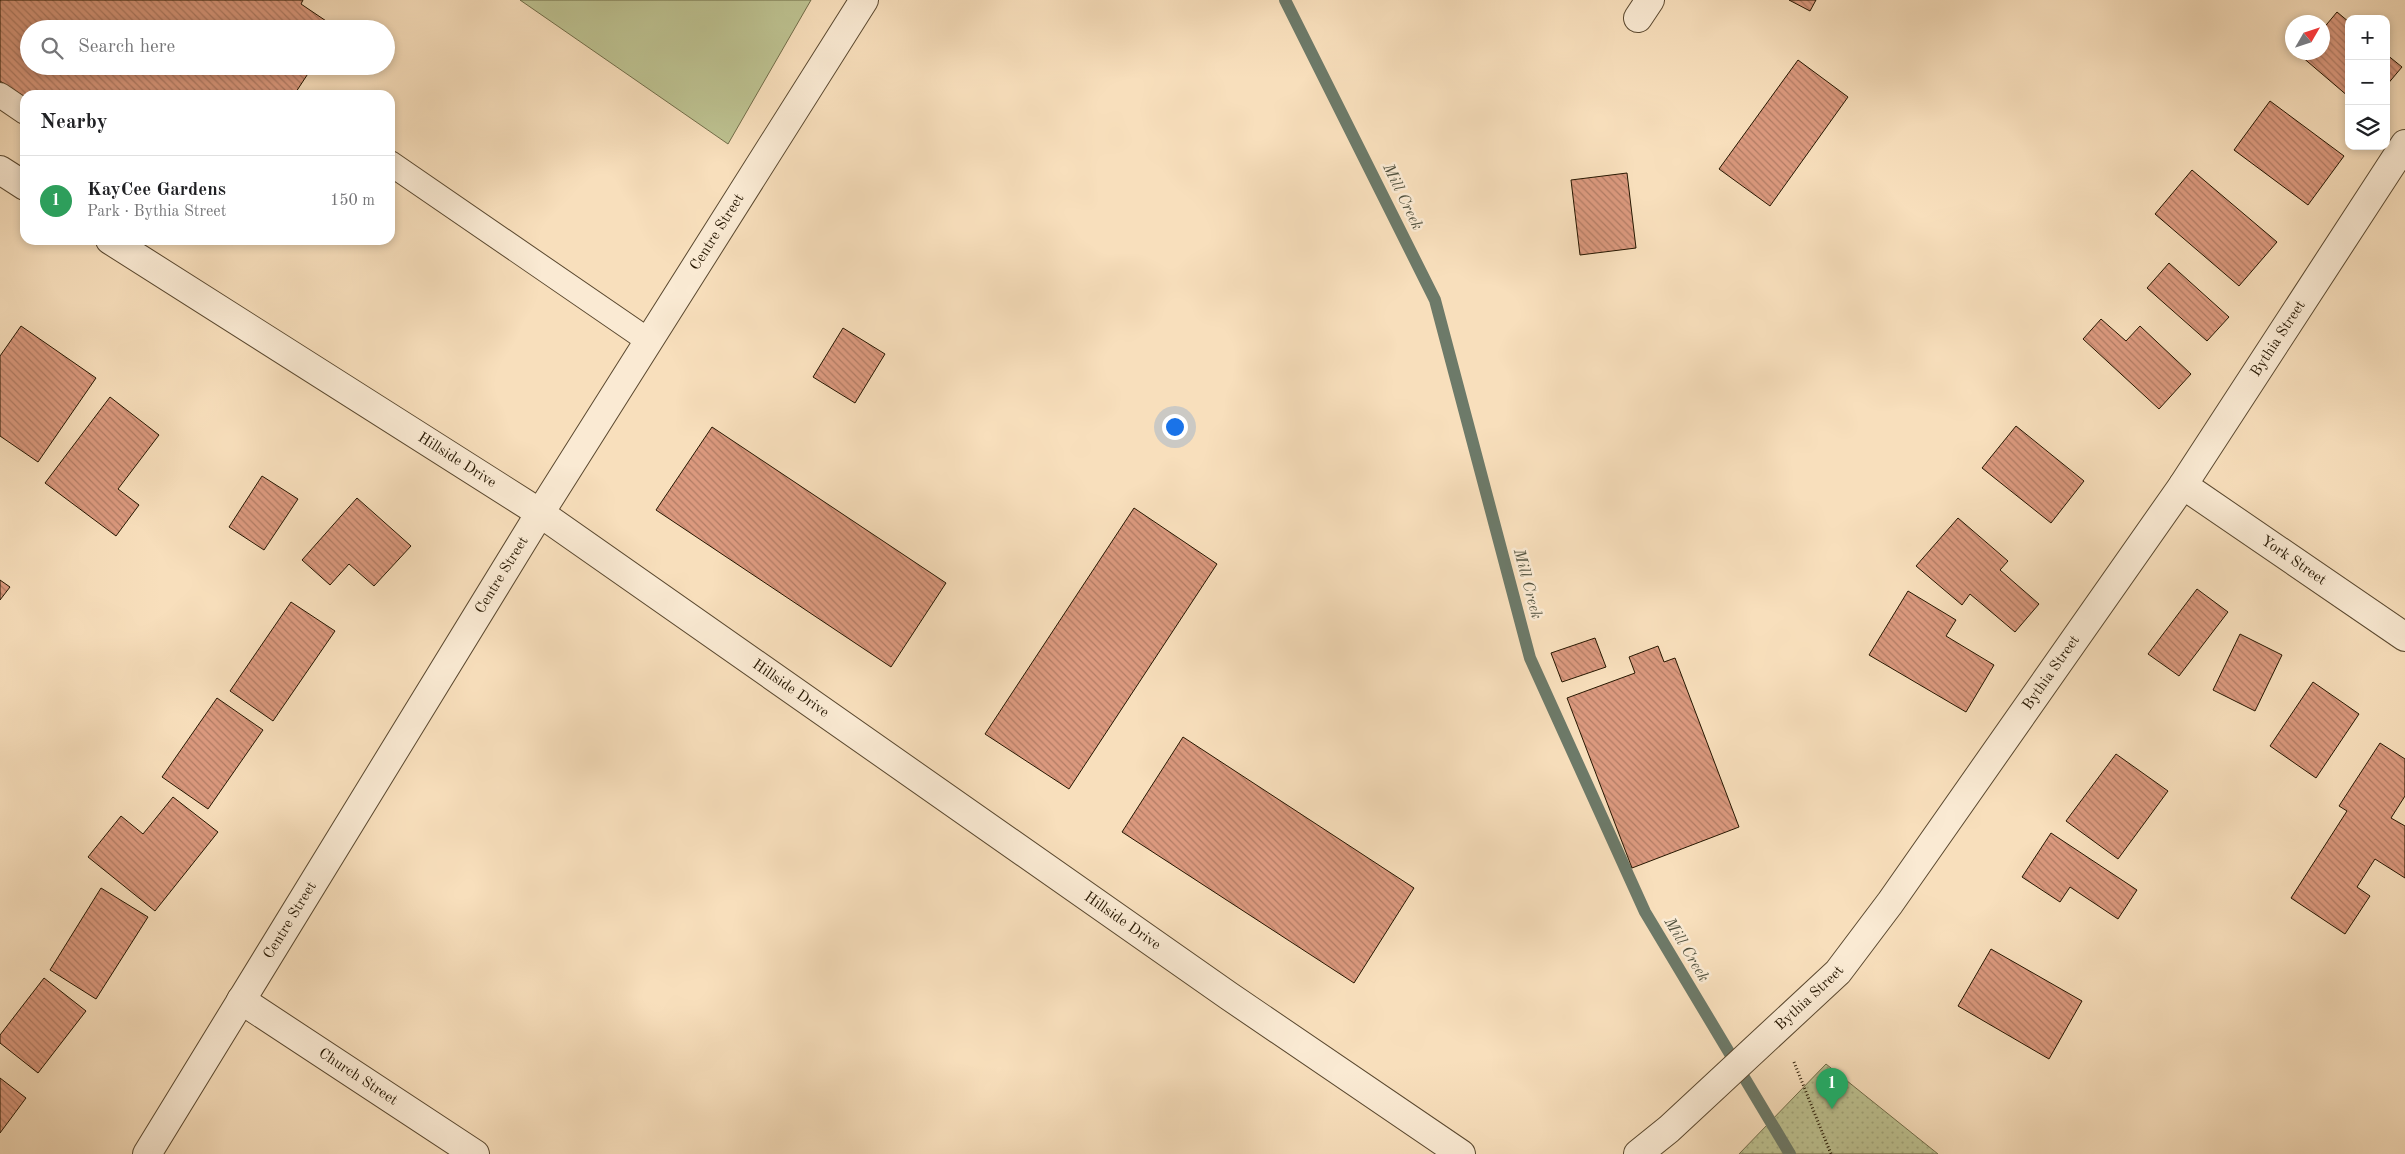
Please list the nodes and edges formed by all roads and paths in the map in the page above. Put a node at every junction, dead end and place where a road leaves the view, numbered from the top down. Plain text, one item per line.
1 (856, 3) edge
2 (0, 95) edge
3 (20, 109) edge
4 (2405, 144) edge
5 (395, 166) edge
6 (0, 170) edge
7 (20, 183) edge
8 (118, 245) edge
9 (649, 340) junction
10 (2183, 485) junction
11 (540, 513) junction
12 (2405, 637) edge
13 (241, 1000) junction
14 (1799, 1074) dead end
15 (147, 1154) edge
16 (475, 1154) edge
17 (1461, 1154) edge
18 (1638, 1154) edge
19 (1831, 1154) edge

1 - 9 street, Centre Street
2 - 3 lane
4 - 10 street, Bythia Street
5 - 9 lane
6 - 7 street
8 - 11 street, Hillside Drive
9 - 11 street, Centre Street
10 - 12 street, York Street
10 - 18 street, Bythia Street
11 - 13 street, Centre Street
11 - 17 street, Hillside Drive
13 - 15 street, Centre Street
13 - 16 street, Church Street
14 - 19 path

